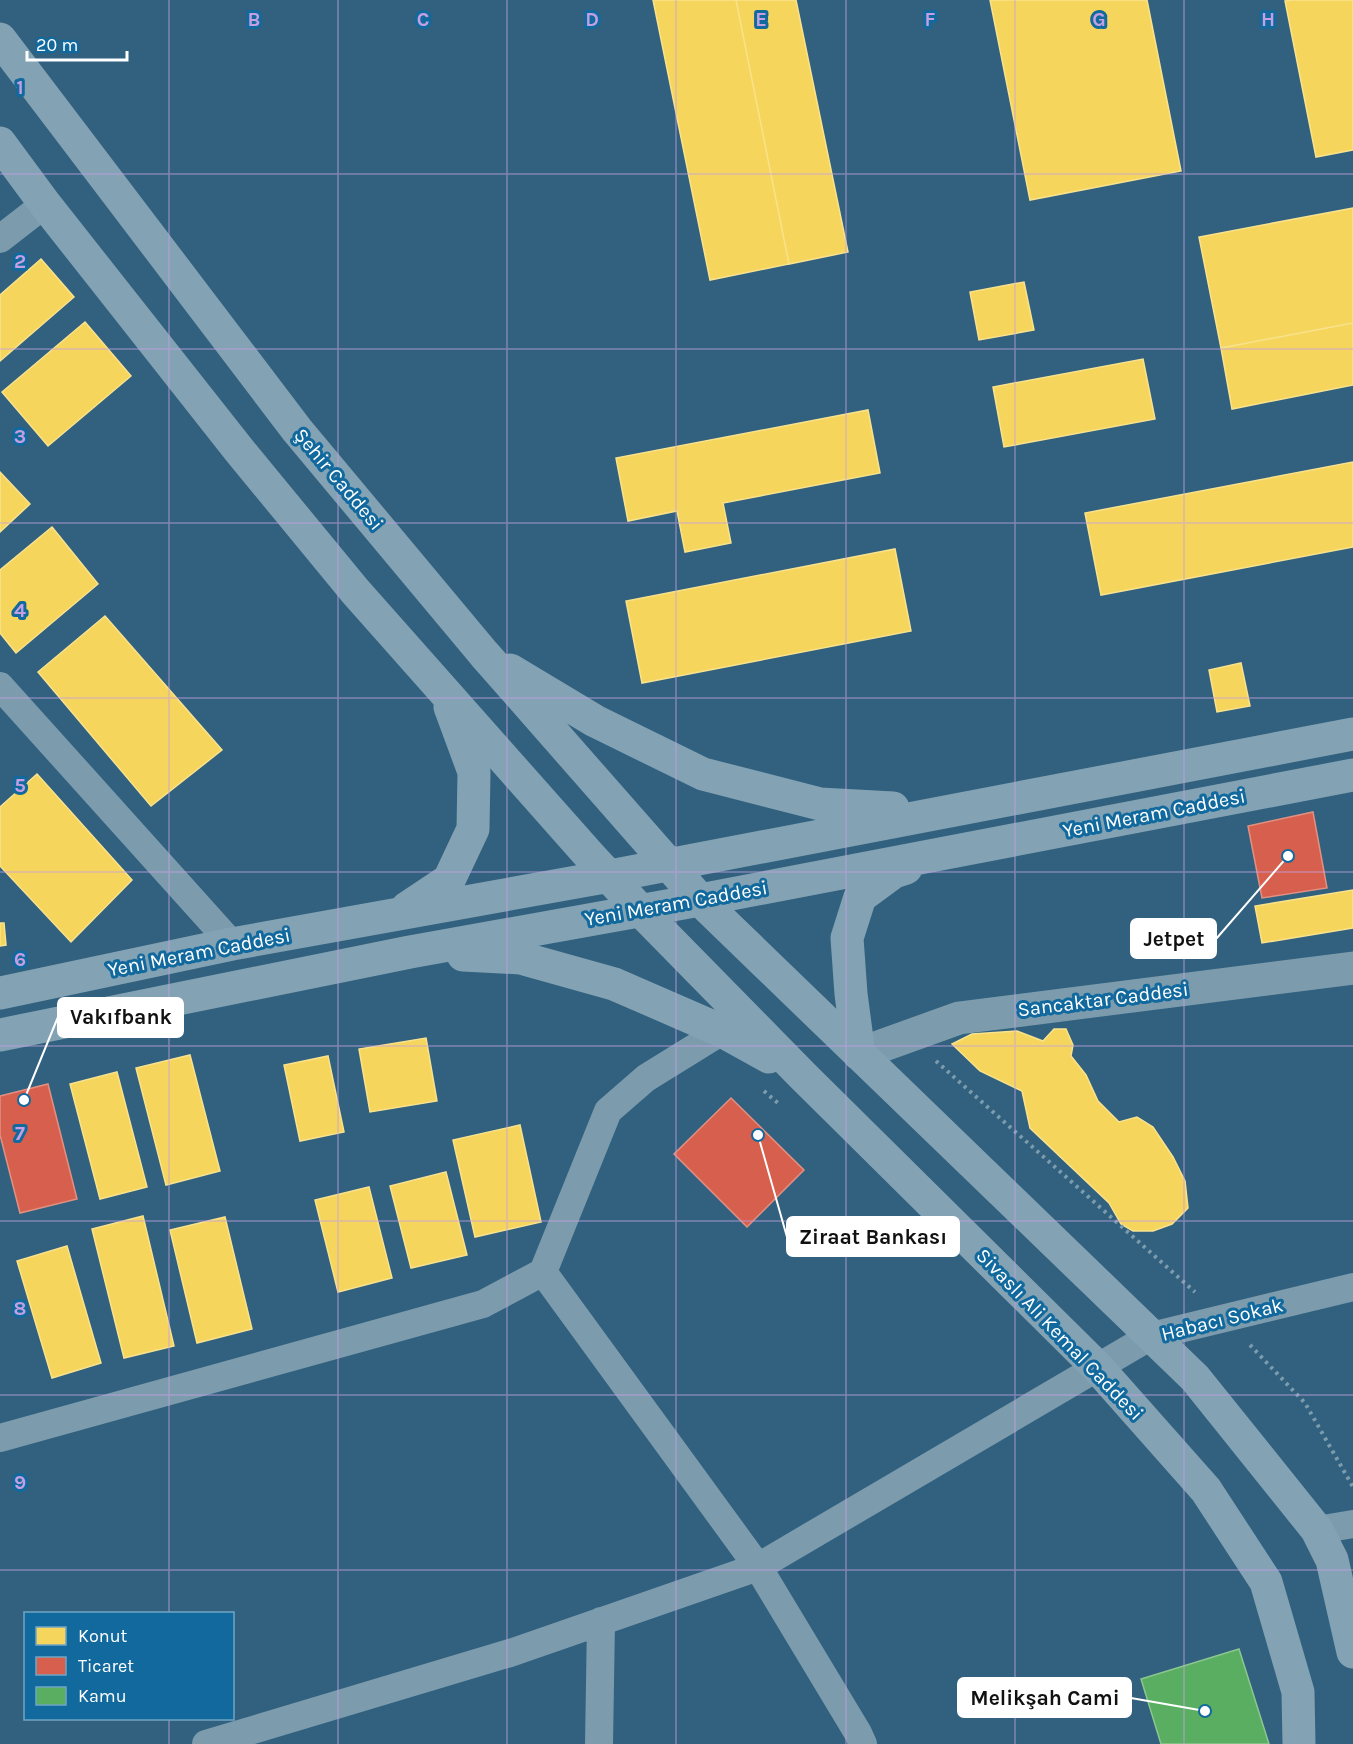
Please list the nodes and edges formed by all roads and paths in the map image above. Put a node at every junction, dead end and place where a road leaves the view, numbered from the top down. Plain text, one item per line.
1 (0, 39) edge
2 (0, 142) edge
3 (45, 204) junction
4 (0, 238) edge
5 (484, 654) junction
6 (0, 686) edge
7 (444, 691) junction
8 (1353, 734) edge
9 (1353, 775) edge
10 (940, 812) junction
11 (945, 853) junction
12 (669, 864) junction
13 (610, 876) junction
14 (700, 900) junction
15 (639, 909) junction
16 (397, 915) junction
17 (232, 944) junction
18 (410, 952) junction
19 (1353, 968) edge
20 (0, 993) edge
21 (722, 1030) junction
22 (0, 1035) edge
23 (908, 1036) junction
24 (860, 1054) junction
25 (803, 1076) junction
26 (763, 1090) dead end
27 (780, 1104) dead end
28 (543, 1272) junction
29 (1353, 1287) edge
30 (1224, 1319) junction
31 (1151, 1336) junction
32 (1098, 1368) junction
33 (0, 1438) edge
34 (1353, 1486) edge
35 (1353, 1524) edge
36 (1317, 1530) junction
37 (758, 1567) junction
38 (601, 1621) junction
39 (1353, 1652) edge
40 (206, 1744) edge
41 (599, 1744) edge
42 (863, 1744) edge
43 (1299, 1744) edge

1 - 5 main road, Şehir Caddesi
2 - 3 main road
3 - 4 street
3 - 7 main road
5 - 10 main road
5 - 12 main road, Şehir Caddesi
6 - 17 street
7 - 13 main road
7 - 16 main road
8 - 10 main road, Yeni Meram Caddesi
9 - 11 main road, Yeni Meram Caddesi
10 - 12 main road, Yeni Meram Caddesi
11 - 14 main road, Yeni Meram Caddesi
11 - 24 main road
12 - 13 main road, Yeni Meram Caddesi
12 - 14 main road, Şehir Caddesi
13 - 15 main road
13 - 16 main road, Yeni Meram Caddesi
14 - 15 main road, Yeni Meram Caddesi
14 - 24 main road
15 - 18 main road, Yeni Meram Caddesi
15 - 25 main road, Sivaslı Ali Kemal Caddesi
16 - 17 main road, Yeni Meram Caddesi
17 - 20 main road, Yeni Meram Caddesi
18 - 21 main road
18 - 22 main road, Yeni Meram Caddesi
19 - 23 street, Sancaktar Caddesi
21 - 25 main road
21 - 28 street
23 - 24 street, Sancaktar Caddesi
23 - 30 path
24 - 31 main road
25 - 32 main road, Sivaslı Ali Kemal Caddesi
26 - 27 path
28 - 33 street
28 - 37 street
29 - 30 street, Habacı Sokak
30 - 31 street, Habacı Sokak
30 - 34 path
31 - 32 street, Habacı Sokak
31 - 36 main road
32 - 37 street, Habacı Sokak
32 - 43 main road, Sivaslı Ali Kemal Caddesi
35 - 36 street
36 - 39 main road
37 - 38 street, Habacı Sokak
37 - 42 street
38 - 40 street, Habacı Sokak
38 - 41 street

